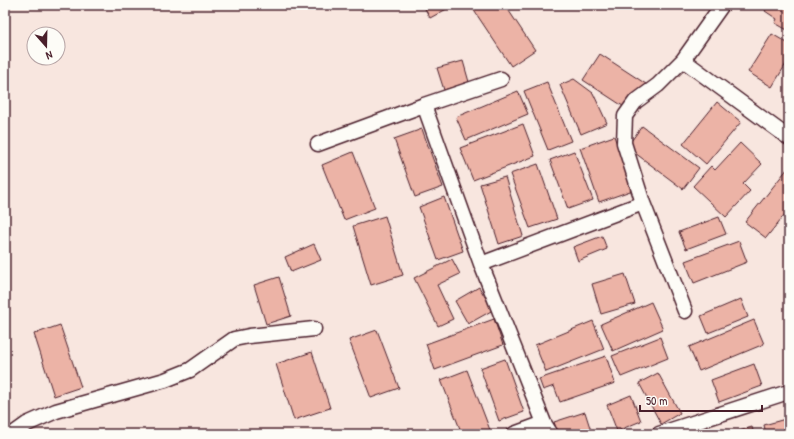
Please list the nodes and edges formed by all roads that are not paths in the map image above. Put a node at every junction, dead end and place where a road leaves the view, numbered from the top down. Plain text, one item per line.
1 (722, 5) edge
2 (683, 60) junction
3 (501, 79) dead end
4 (424, 106) junction
5 (789, 138) edge
6 (318, 144) dead end
7 (643, 203) junction
8 (481, 264) junction
9 (685, 311) dead end
10 (314, 329) dead end
11 (789, 393) edge
12 (547, 428) edge
13 (13, 434) edge
14 (514, 434) edge
15 (659, 434) edge

1 - 2 street
2 - 5 street
2 - 7 street
3 - 4 street
4 - 6 street
4 - 8 street
7 - 8 street
7 - 9 street
8 - 12 street
10 - 13 street
11 - 15 street
12 - 14 street

